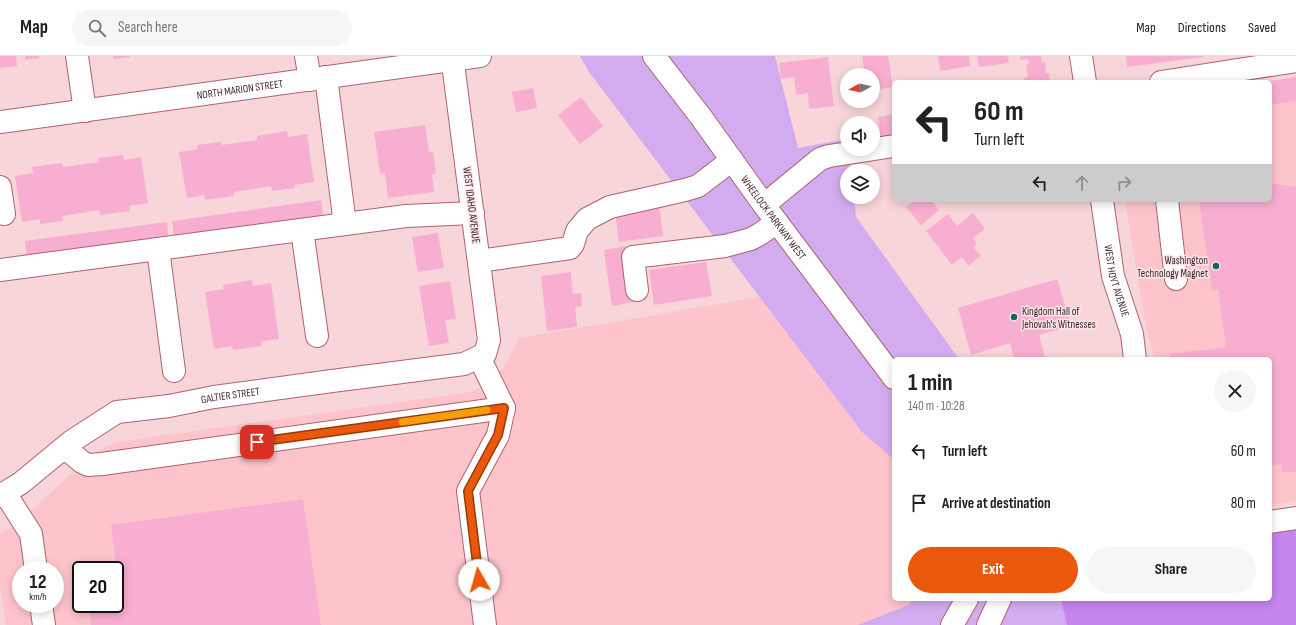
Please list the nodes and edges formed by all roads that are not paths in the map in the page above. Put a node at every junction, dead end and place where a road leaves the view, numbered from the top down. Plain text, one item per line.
1 (77, 56) edge
2 (306, 56) edge
3 (480, 56) edge
4 (654, 56) edge
5 (1081, 56) edge
6 (452, 58) edge
7 (1296, 62) edge
8 (318, 79) junction
9 (1085, 80) edge
10 (1175, 80) edge
11 (85, 111) junction
12 (0, 122) edge
13 (892, 146) edge
14 (732, 160) junction
15 (0, 187) edge
16 (1102, 202) edge
17 (1167, 202) edge
18 (764, 205) junction
19 (473, 213) junction
20 (4, 214) dead end
21 (777, 222) junction
22 (345, 224) junction
23 (302, 230) junction
24 (158, 249) junction
25 (479, 261) junction
26 (0, 270) edge
27 (1176, 279) dead end
28 (637, 290) dead end
29 (317, 336) dead end
30 (482, 355) junction
31 (1135, 357) edge
32 (174, 371) dead end
33 (892, 375) edge
34 (504, 408) junction
35 (64, 448) junction
36 (3, 495) edge
37 (1296, 518) edge
38 (1272, 522) edge
39 (35, 561) edge
40 (966, 601) edge
41 (999, 601) edge
42 (42, 613) edge
43 (44, 625) edge
44 (485, 625) edge
45 (952, 625) edge
46 (988, 625) edge

1 - 11 street
2 - 8 street
3 - 6 street, NORTH MARION STREET
4 - 14 street, WHEELOCK PARKWAY WEST
5 - 9 street
6 - 8 street, NORTH MARION STREET
6 - 19 street, WEST IDAHO AVENUE
7 - 10 street
8 - 11 street, NORTH MARION STREET
8 - 22 street
11 - 12 street, NORTH MARION STREET
13 - 18 street
14 - 18 street, WHEELOCK PARKWAY WEST
14 - 25 street
15 - 20 street
16 - 31 street, WEST HOYT AVENUE
17 - 27 street
18 - 21 street, WHEELOCK PARKWAY WEST
19 - 22 street
19 - 25 street, WEST IDAHO AVENUE
21 - 28 street
21 - 33 street, WHEELOCK PARKWAY WEST
22 - 23 street
23 - 24 street
23 - 29 street
24 - 26 street
24 - 32 street
25 - 30 street, WEST IDAHO AVENUE
30 - 34 street
30 - 35 street, GALTIER STREET
34 - 35 street
34 - 44 street
35 - 36 street, GALTIER STREET
36 - 39 street
37 - 38 street
40 - 45 street
41 - 46 street
42 - 43 street

